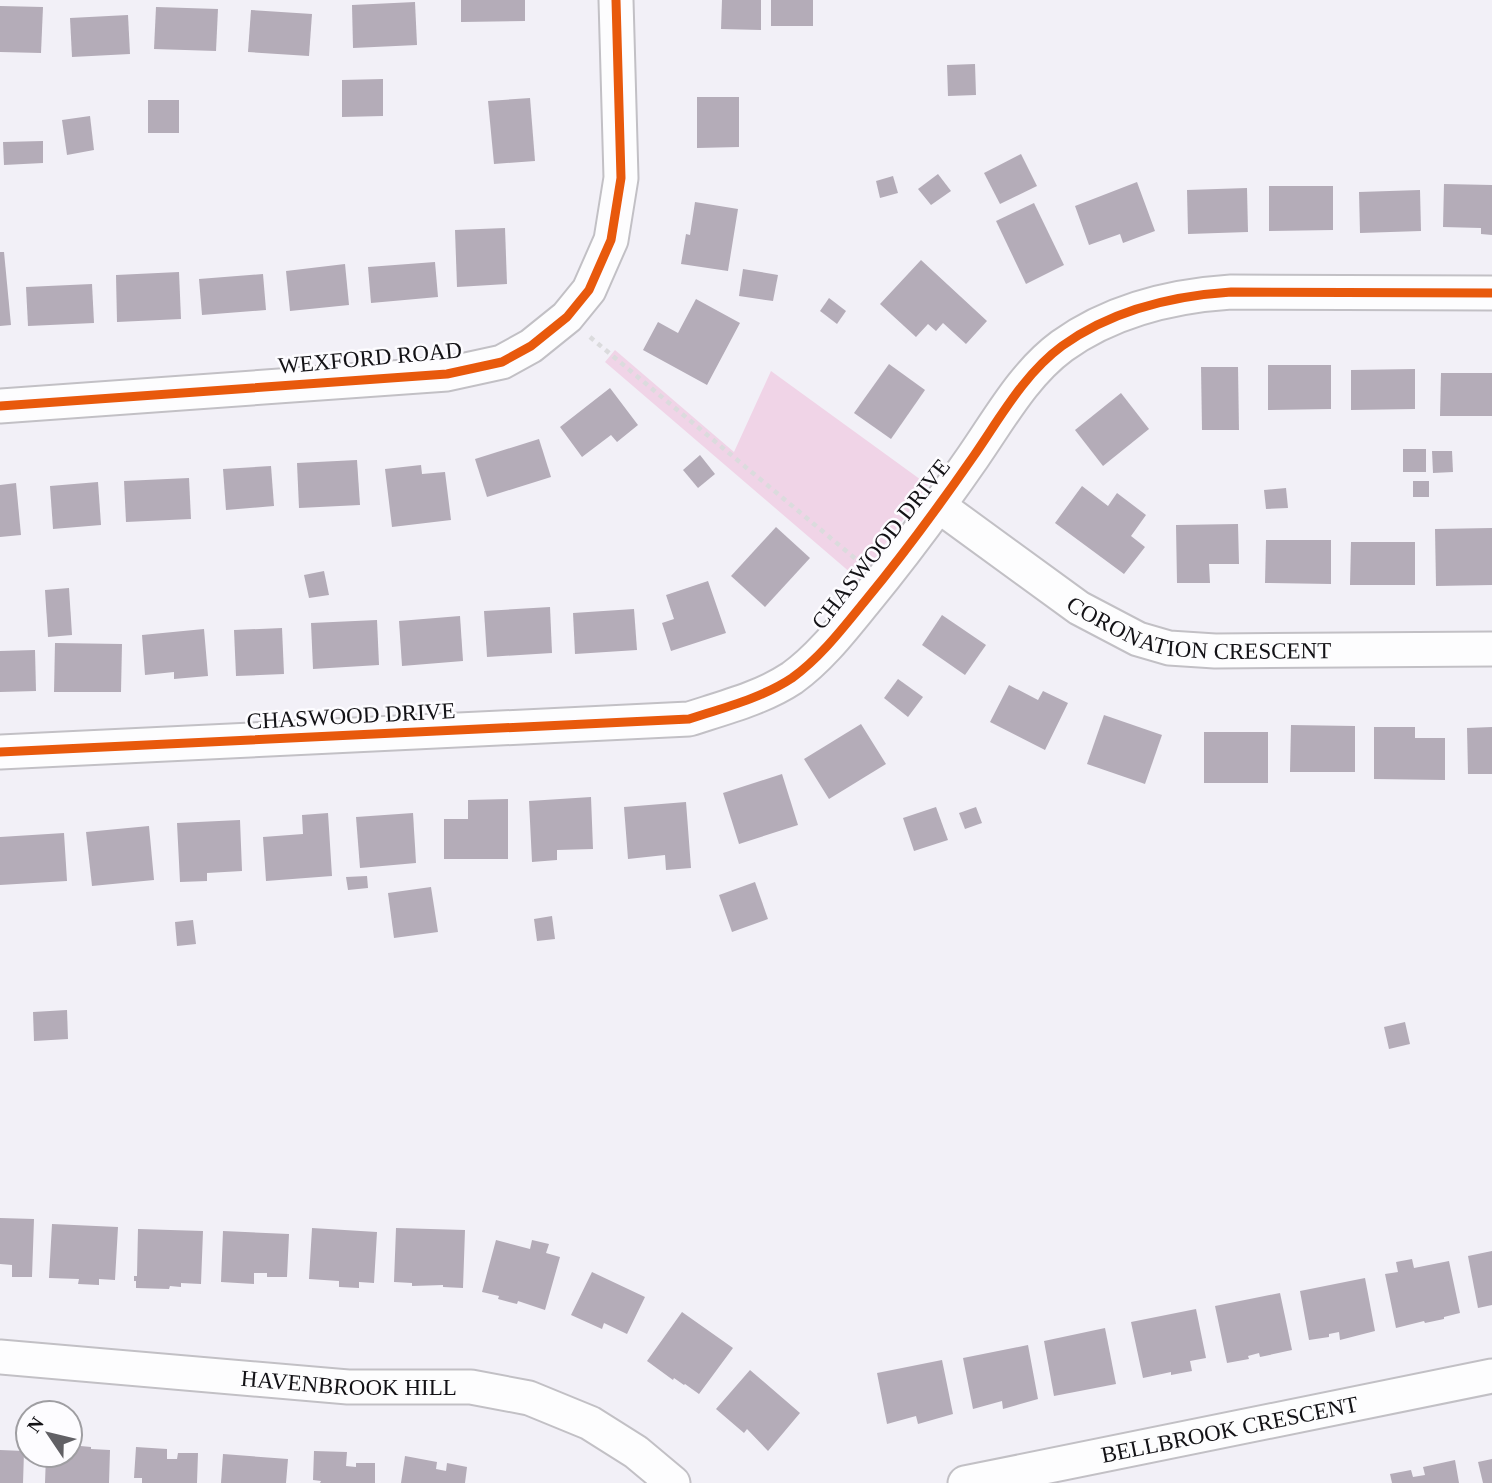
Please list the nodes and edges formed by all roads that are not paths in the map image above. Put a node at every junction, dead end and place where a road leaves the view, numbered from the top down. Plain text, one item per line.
1 (616, 0) edge
2 (1492, 293) edge
3 (0, 406) edge
4 (939, 506) junction
5 (1492, 649) edge
6 (0, 752) edge
7 (0, 1357) edge
8 (1492, 1376) edge
9 (673, 1483) edge
10 (965, 1483) edge

1 - 3 street, WEXFORD ROAD
2 - 4 street, CHASWOOD DRIVE
4 - 5 street, CORONATION CRESCENT
4 - 6 street, CHASWOOD DRIVE
7 - 9 street, HAVENBROOK HILL
8 - 10 street, BELLBROOK CRESCENT

